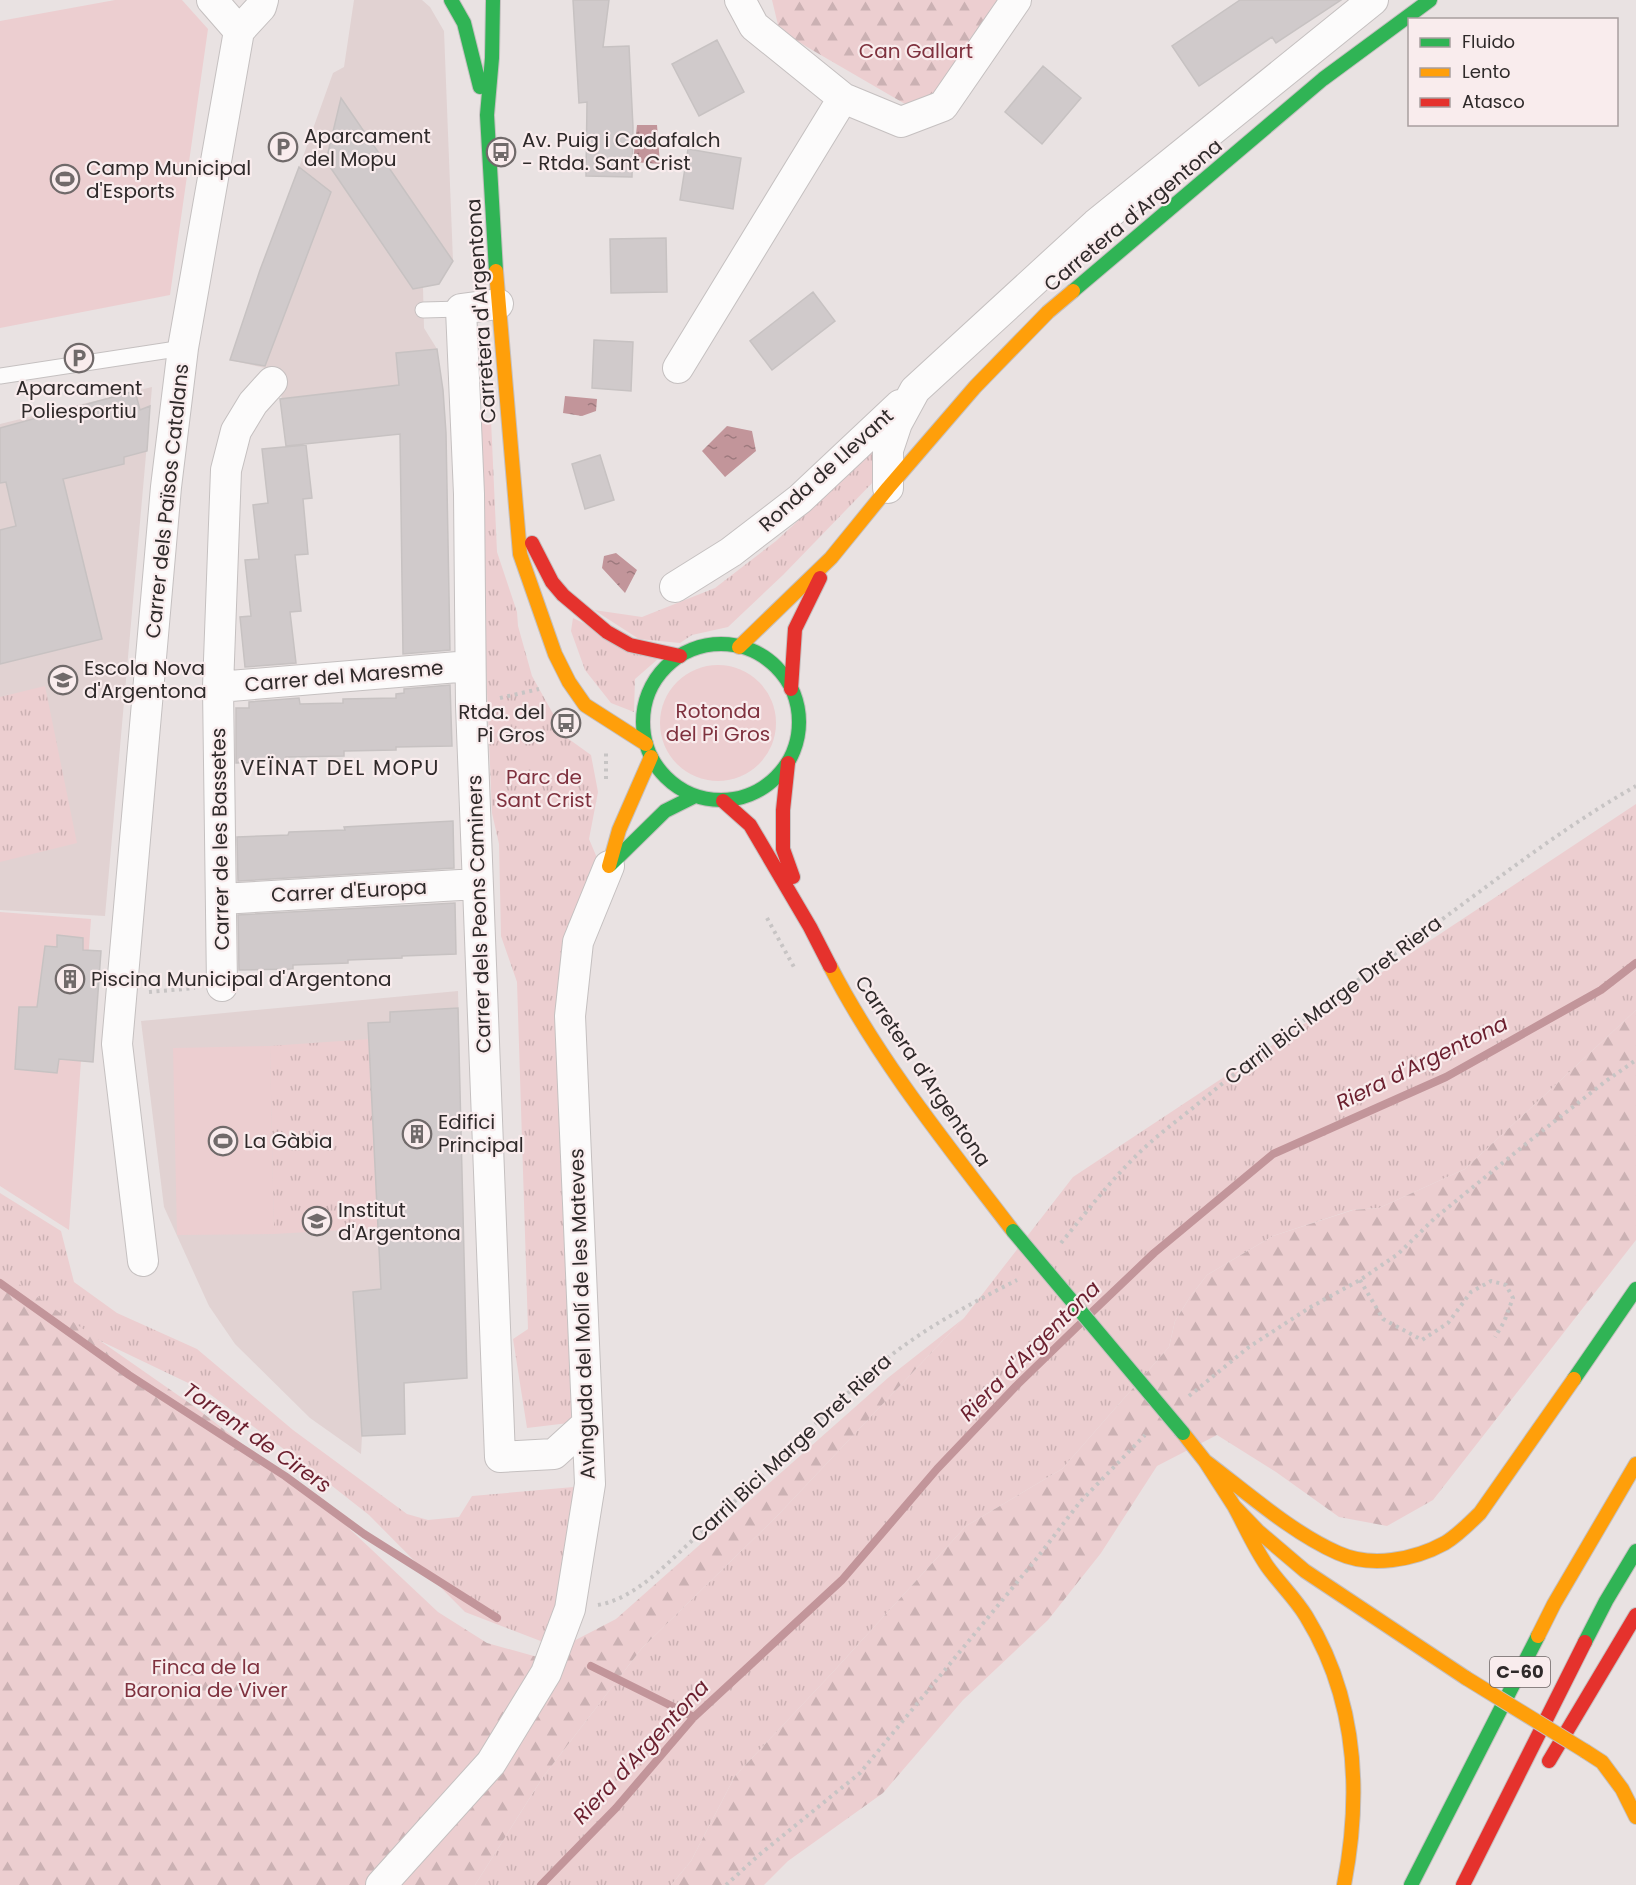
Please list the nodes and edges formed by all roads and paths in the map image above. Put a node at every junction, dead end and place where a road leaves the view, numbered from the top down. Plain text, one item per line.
1 (212, 0) edge
2 (263, 0) edge
3 (451, 0) edge
4 (493, 0) edge
5 (740, 0) edge
6 (1016, 0) edge
7 (1373, 0) edge
8 (1430, 0) edge
9 (239, 31) junction
10 (843, 98) junction
11 (487, 114) junction
12 (498, 304) junction
13 (461, 309) junction
14 (423, 310) dead end
15 (183, 348) junction
16 (678, 368) dead end
17 (0, 376) edge
18 (272, 382) dead end
19 (915, 390) junction
20 (888, 488) junction
21 (516, 504) junction
22 (831, 558) junction
23 (675, 587) dead end
24 (739, 647) junction
25 (680, 656) junction
26 (470, 666) junction
27 (569, 682) junction
28 (218, 687) junction
29 (791, 689) junction
30 (471, 705) junction
31 (648, 750) junction
32 (788, 763) junction
33 (1636, 786) edge
34 (695, 796) junction
35 (723, 801) junction
36 (609, 866) junction
37 (477, 884) junction
38 (221, 899) junction
39 (810, 927) junction
40 (222, 986) joint
41 (121, 994) junction
42 (1636, 1060) edge
43 (1059, 1246) dead end
44 (143, 1261) dead end
45 (1360, 1280) junction
46 (1014, 1282) dead end
47 (1636, 1289) edge
48 (1495, 1337) dead end
49 (1184, 1401) dead end
50 (587, 1424) junction
51 (1150, 1431) dead end
52 (1205, 1461) junction
53 (1636, 1464) edge
54 (1234, 1506) junction
55 (1636, 1551) edge
56 (570, 1609) junction
57 (1636, 1615) edge
58 (1602, 1762) junction
59 (1625, 1765) dead end
60 (1540, 1778) dead end
61 (1636, 1817) edge
62 (1493, 1854) dead end
63 (390, 1882) edge
64 (726, 1885) edge
65 (1344, 1885) edge
66 (1411, 1885) edge
67 (1465, 1885) edge

1 - 9 street
2 - 9 street
3 - 11 main road, Carretera d'Argentona
4 - 11 main road, Carretera d'Argentona
5 - 10 street
6 - 10 street
7 - 19 street, Ronda de Llevant
8 - 20 main road, Carretera d'Argentona
9 - 15 street, Carrer dels Països Catalans
10 - 16 street
11 - 12 main road, Carretera d'Argentona
12 - 13 street
12 - 21 main road, Carretera d'Argentona
13 - 14 lane
13 - 26 street, Carrer dels Peons Caminers
15 - 17 lane
15 - 41 street, Carrer dels Països Catalans
18 - 28 street, Carrer de les Bassetes
19 - 20 street, Ronda de Llevant
19 - 23 street, Ronda de Llevant
20 - 22 main road, Carretera d'Argentona
21 - 25 main road, Carretera d'Argentona
21 - 27 main road, Carretera d'Argentona
22 - 24 main road
22 - 29 main road
24 - 25 main road
24 - 29 main road
25 - 31 main road
26 - 28 street, Carrer del Maresme
26 - 30 street, Carrer dels Peons Caminers
27 - 30 path
27 - 31 main road, Carretera d'Argentona
28 - 38 street, Carrer de les Bassetes
29 - 32 main road
30 - 37 street, Carrer dels Peons Caminers
31 - 34 main road
31 - 36 main road
32 - 35 main road
32 - 39 main road
33 - 43 path, Carril Bici Marge Dret Riera
34 - 35 main road
34 - 36 main road
35 - 39 main road
36 - 50 street, Avinguda del Molí de les Mateves
37 - 38 street, Carrer d'Europa
37 - 50 street, Carrer dels Peons Caminers
38 - 40 street, Carrer de les Bassetes
39 - 52 main road, Carretera d'Argentona, bridge
40 - 41 path
41 - 44 street, Carrer dels Països Catalans
42 - 45 path
45 - 48 path
45 - 49 path
46 - 56 path, Carril Bici Marge Dret Riera
47 - 52 main road
50 - 56 street, Avinguda del Molí de les Mateves
51 - 64 path
52 - 54 main road
53 - 66 main road, C-60
54 - 58 main road, bridge
54 - 65 main road
55 - 67 main road, C-60
56 - 63 street, Avinguda del Molí de les Mateves
57 - 60 main road
58 - 59 main road
58 - 61 main road
62 - 67 main road

